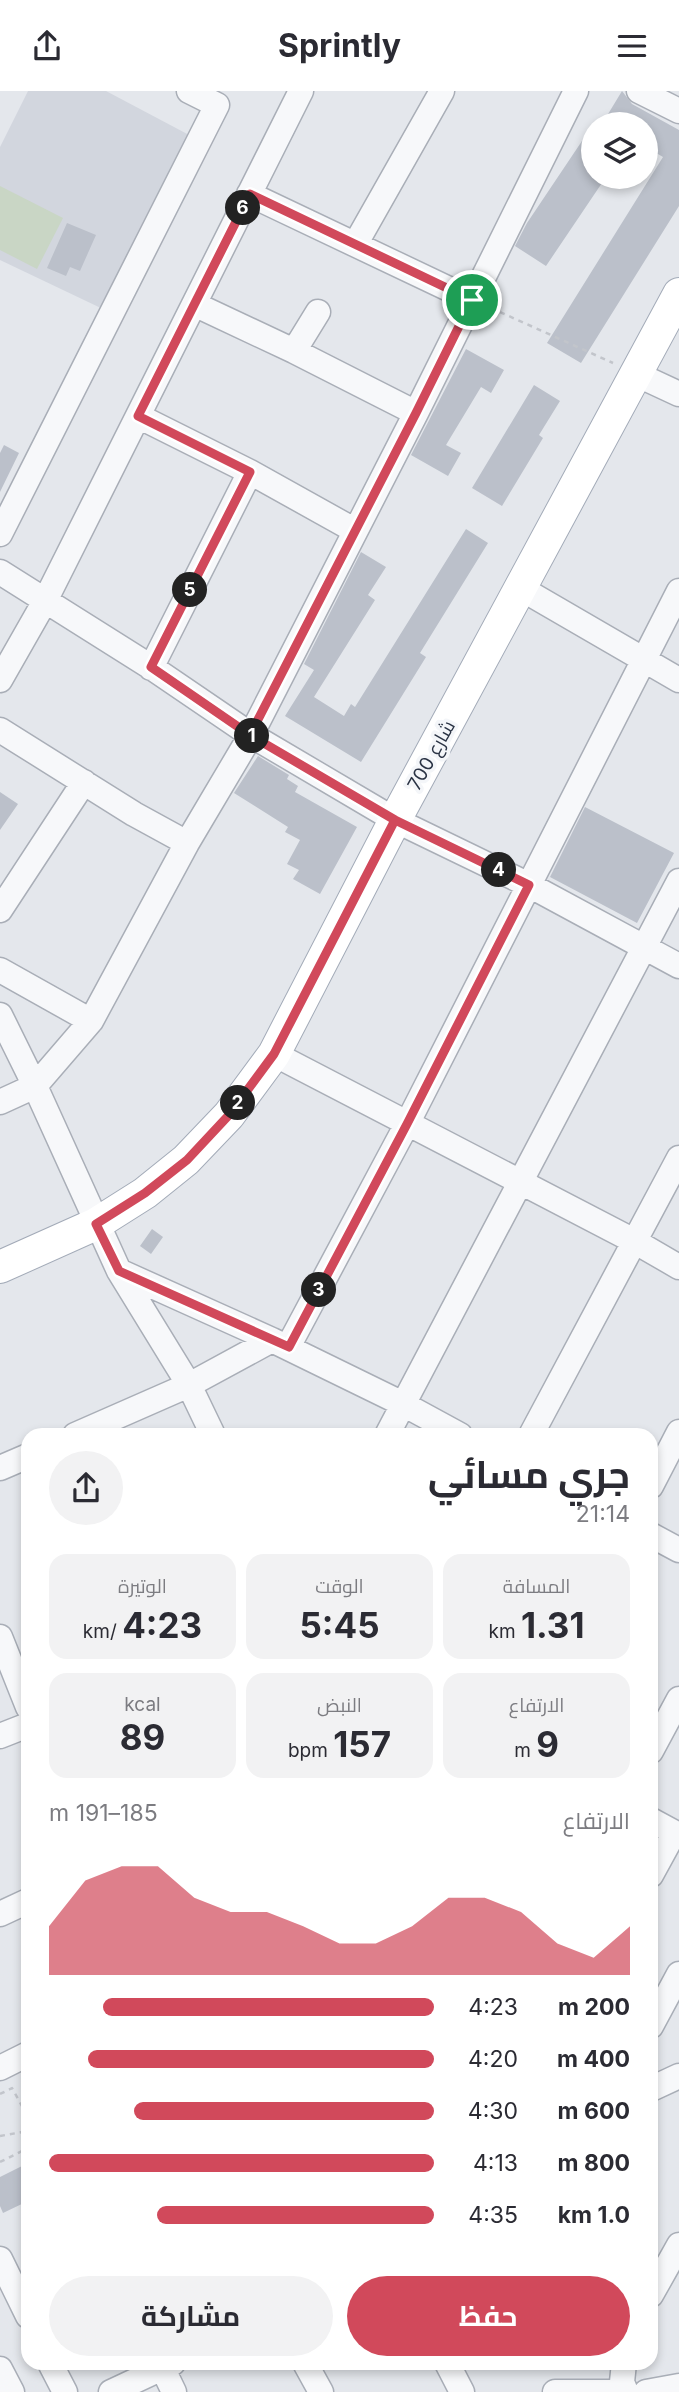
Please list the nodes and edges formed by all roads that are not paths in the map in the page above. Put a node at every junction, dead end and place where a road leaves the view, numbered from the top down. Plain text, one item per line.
1 (189, 91) edge
2 (301, 91) edge
3 (442, 91) edge
4 (576, 91) edge
5 (639, 91) edge
6 (679, 111) edge
7 (250, 194) junction
8 (356, 243) junction
9 (679, 294) edge
10 (472, 300) junction
11 (194, 305) junction
12 (318, 312) dead end
13 (294, 351) junction
14 (636, 374) junction
15 (679, 394) edge
16 (416, 413) junction
17 (138, 416) junction
18 (250, 472) junction
19 (354, 530) junction
20 (0, 534) edge
21 (0, 572) edge
22 (522, 589) junction
23 (679, 591) edge
24 (45, 601) junction
25 (643, 659) junction
26 (151, 667) junction
27 (0, 680) edge
28 (679, 680) edge
29 (0, 730) edge
30 (250, 735) junction
31 (84, 782) junction
32 (395, 820) junction
33 (187, 843) junction
34 (679, 881) edge
35 (529, 885) junction
36 (0, 910) edge
37 (646, 946) junction
38 (679, 966) edge
39 (0, 970) edge
40 (0, 1015) edge
41 (91, 1021) junction
42 (274, 1054) junction
43 (35, 1086) junction
44 (0, 1102) edge
45 (407, 1124) junction
46 (679, 1158) edge
47 (520, 1183) junction
48 (96, 1224) junction
49 (634, 1241) junction
50 (679, 1267) edge
51 (0, 1268) edge
52 (119, 1271) junction
53 (281, 1344) junction
54 (189, 1385) junction
55 (403, 1404) junction
56 (91, 1428) edge
57 (210, 1428) edge
58 (391, 1428) edge
59 (447, 1428) edge
60 (535, 1428) edge
61 (679, 1431) edge
62 (21, 1458) edge
63 (0, 1468) edge
64 (658, 1472) edge
65 (658, 1539) edge
66 (679, 1551) edge
67 (0, 1637) edge
68 (21, 1690) edge
69 (679, 1699) edge
70 (21, 1728) edge
71 (0, 1736) edge
72 (658, 1738) edge
73 (658, 1825) edge
74 (676, 1834) edge
75 (658, 1864) edge
76 (21, 1904) edge
77 (0, 1914) edge
78 (679, 1974) edge
79 (658, 2013) edge
80 (21, 2058) edge
81 (0, 2068) edge
82 (679, 2076) edge
83 (658, 2086) edge
84 (666, 2256) edge
85 (0, 2259) edge
86 (658, 2277) edge
87 (21, 2297) edge
88 (0, 2369) edge
89 (54, 2370) edge
90 (157, 2370) edge
91 (168, 2370) edge
92 (309, 2370) edge
93 (451, 2370) edge
94 (623, 2370) edge
95 (638, 2370) edge
96 (679, 2386) edge
97 (12, 2392) edge
98 (65, 2392) edge
99 (111, 2392) edge
100 (174, 2392) edge
101 (321, 2392) edge
102 (462, 2392) edge
103 (555, 2392) edge
104 (611, 2392) edge
105 (637, 2392) edge

1 - 20 street
2 - 7 street
3 - 8 street
4 - 10 street
5 - 6 street
7 - 8 street
7 - 11 street
8 - 10 street
9 - 14 main road, شارع 700
10 - 16 street
11 - 13 street
11 - 17 street
12 - 13 street
13 - 16 street
14 - 15 street
14 - 22 main road, شارع 700
16 - 19 street
17 - 18 street
17 - 24 street
18 - 19 street
18 - 26 street
19 - 30 street
21 - 24 street
22 - 25 street
22 - 32 main road, شارع 700
23 - 25 street
24 - 26 street
24 - 27 street
25 - 28 street
25 - 35 street
26 - 30 street
29 - 31 street
30 - 32 street
30 - 33 street
31 - 33 street
31 - 36 street
32 - 35 street
32 - 42 main road, شارع 700
33 - 41 street
34 - 37 street
35 - 37 street
35 - 45 street
37 - 38 street
37 - 47 street
39 - 41 street
40 - 43 street
41 - 43 street
42 - 45 street
42 - 48 main road, شارع 700
43 - 44 street
43 - 48 street
45 - 47 street
45 - 53 street
46 - 49 street
47 - 49 street
47 - 55 street
48 - 51 main road, شارع 700
48 - 52 street
49 - 50 street
49 - 60 street
52 - 53 street
52 - 54 street
53 - 54 street
53 - 55 street
54 - 56 street
54 - 57 street
55 - 58 street
55 - 59 street
61 - 64 street
62 - 63 street
65 - 66 street
67 - 68 street
69 - 72 street
70 - 71 street
73 - 74 street
74 - 75 street
76 - 77 street
78 - 79 street
80 - 81 street
82 - 83 street
84 - 86 street
85 - 87 street
88 - 97 street
89 - 98 street
90 - 99 street
91 - 100 street
92 - 101 street
93 - 102 street
94 - 105 street
95 - 105 street
96 - 105 street
103 - 104 street

